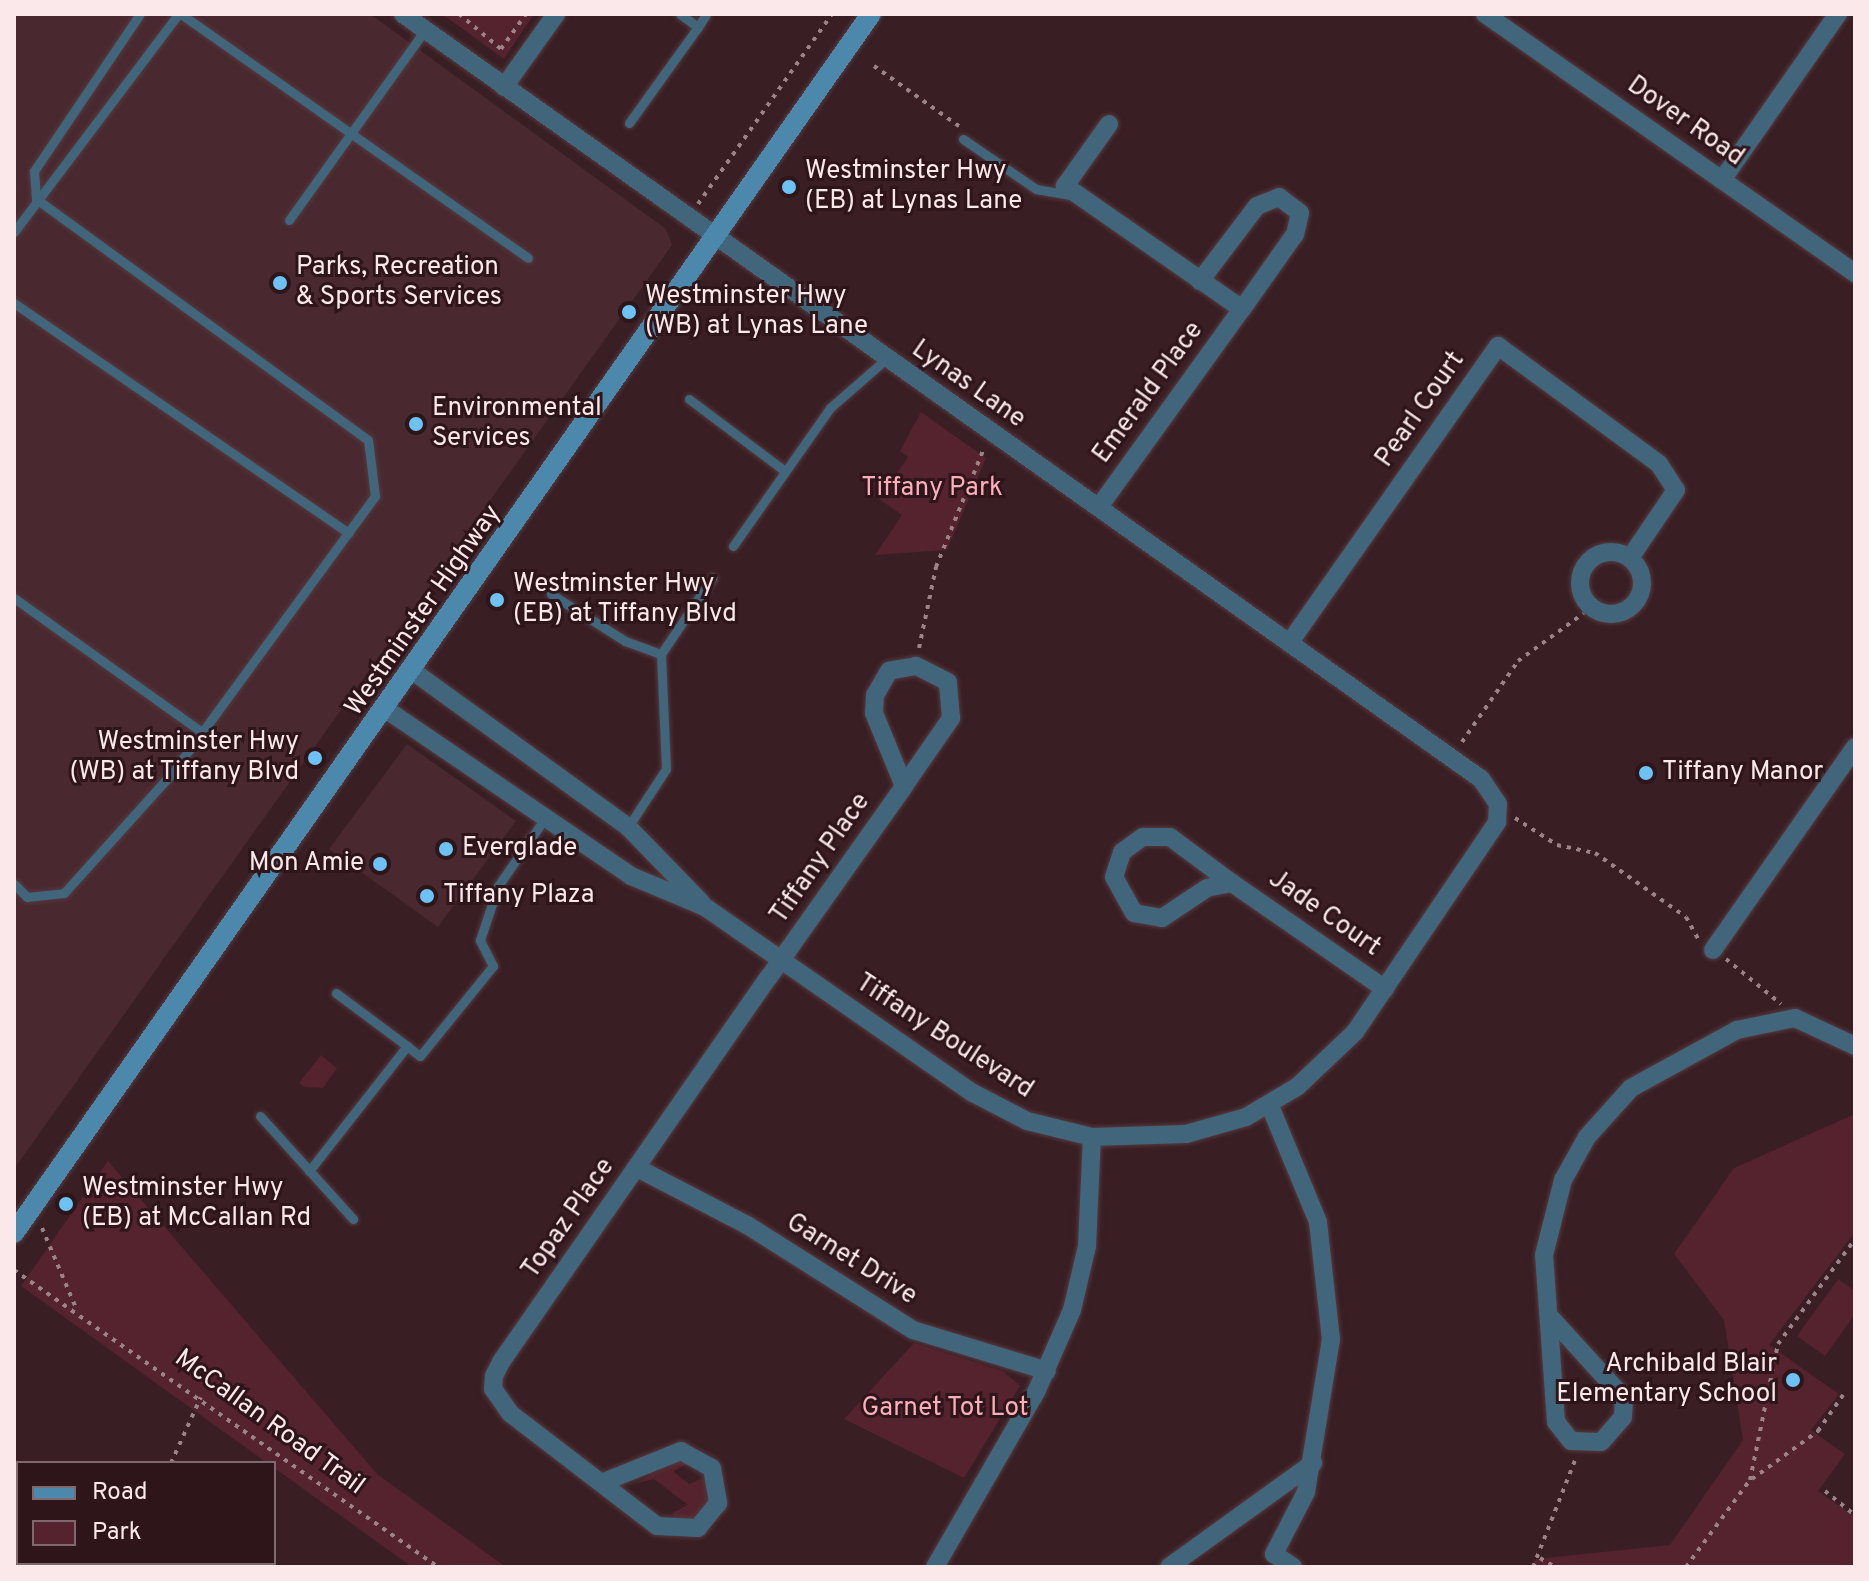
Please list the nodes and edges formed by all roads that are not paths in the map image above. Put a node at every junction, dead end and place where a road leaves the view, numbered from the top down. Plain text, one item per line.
1 (140, 14) edge
2 (180, 14) edge
3 (403, 14) edge
4 (556, 14) edge
5 (680, 14) edge
6 (706, 14) edge
7 (871, 14) edge
8 (1485, 14) edge
9 (1838, 14) edge
10 (698, 27) junction
11 (425, 30) junction
12 (504, 87) junction
13 (629, 123) dead end
14 (1109, 124) dead end
15 (351, 134) junction
16 (963, 139) dead end
17 (1722, 180) junction
18 (1078, 197) junction
19 (36, 199) junction
20 (289, 220) dead end
21 (14, 232) edge
22 (713, 237) junction
23 (528, 258) dead end
24 (1855, 273) edge
25 (1200, 281) junction
26 (14, 303) edge
27 (1242, 309) junction
28 (886, 359) junction
29 (689, 399) dead end
30 (785, 471) junction
31 (1099, 507) junction
32 (349, 533) junction
33 (733, 546) dead end
34 (1630, 558) junction
35 (712, 578) dead end
36 (551, 594) dead end
37 (14, 598) edge
38 (1290, 642) junction
39 (661, 654) junction
40 (414, 672) junction
41 (387, 710) junction
42 (203, 733) junction
43 (1855, 747) edge
44 (904, 786) junction
45 (1498, 804) joint
46 (543, 821) junction
47 (628, 827) junction
48 (1232, 883) junction
49 (14, 884) edge
50 (705, 907) junction
51 (1713, 950) road end
52 (780, 961) junction
53 (1385, 989) junction
54 (336, 993) dead end
55 (407, 1046) junction
56 (1855, 1046) edge
57 (1270, 1106) junction
58 (260, 1116) dead end
59 (1092, 1137) junction
60 (637, 1168) junction
61 (309, 1171) junction
62 (353, 1219) dead end
63 (14, 1233) edge
64 (1552, 1319) junction
65 (1047, 1371) junction
66 (1313, 1463) junction
67 (606, 1481) junction
68 (1269, 1560) edge
69 (935, 1567) edge
70 (1169, 1567) edge
71 (1293, 1567) edge

1 - 19 lane
2 - 15 lane
2 - 19 lane
3 - 11 street, Lynas Lane
4 - 12 street
5 - 10 lane
6 - 10 lane
7 - 22 main road, Westminster Highway
8 - 17 street, Dover Road
9 - 17 street
10 - 13 lane
11 - 12 street, Lynas Lane
11 - 15 lane
12 - 22 street, Lynas Lane
14 - 18 street
15 - 20 lane
15 - 23 lane
16 - 18 lane
17 - 24 street, Dover Road
18 - 25 street, Emerald Place
19 - 21 lane
19 - 32 lane
22 - 28 street, Lynas Lane
22 - 40 main road, Westminster Highway
25 - 27 street, Emerald Place
25 - 27 street, Emerald Place
26 - 32 lane
27 - 31 street, Emerald Place
28 - 30 lane
28 - 31 street, Lynas Lane
29 - 30 lane
30 - 33 lane
31 - 38 street, Lynas Lane
32 - 42 lane
34 - 34 street
34 - 38 street, Pearl Court
35 - 39 lane
36 - 39 lane
37 - 42 lane
38 - 45 street, Lynas Lane
39 - 47 lane
40 - 41 main road, Westminster Highway
40 - 47 street, Tiffany Boulevard
41 - 46 street, Tiffany Boulevard
41 - 63 main road, Westminster Highway
42 - 49 lane
43 - 51 street
44 - 44 street, Tiffany Place
44 - 52 street, Tiffany Place
45 - 53 street, Tiffany Boulevard
46 - 50 street, Tiffany Boulevard
46 - 55 lane
47 - 50 street, Tiffany Boulevard
48 - 48 street, Jade Court
48 - 53 street, Jade Court
50 - 52 street, Tiffany Boulevard
52 - 59 street, Tiffany Boulevard
52 - 60 street, Topaz Place
53 - 57 street, Tiffany Boulevard
54 - 55 lane
55 - 61 lane
56 - 64 street
57 - 59 street, Tiffany Boulevard
57 - 66 street
58 - 61 lane
59 - 65 street
60 - 65 street, Garnet Drive
60 - 67 street, Topaz Place
61 - 62 lane
64 - 64 street
65 - 69 street
66 - 68 street
66 - 70 street
67 - 67 street, Topaz Place
68 - 71 street

